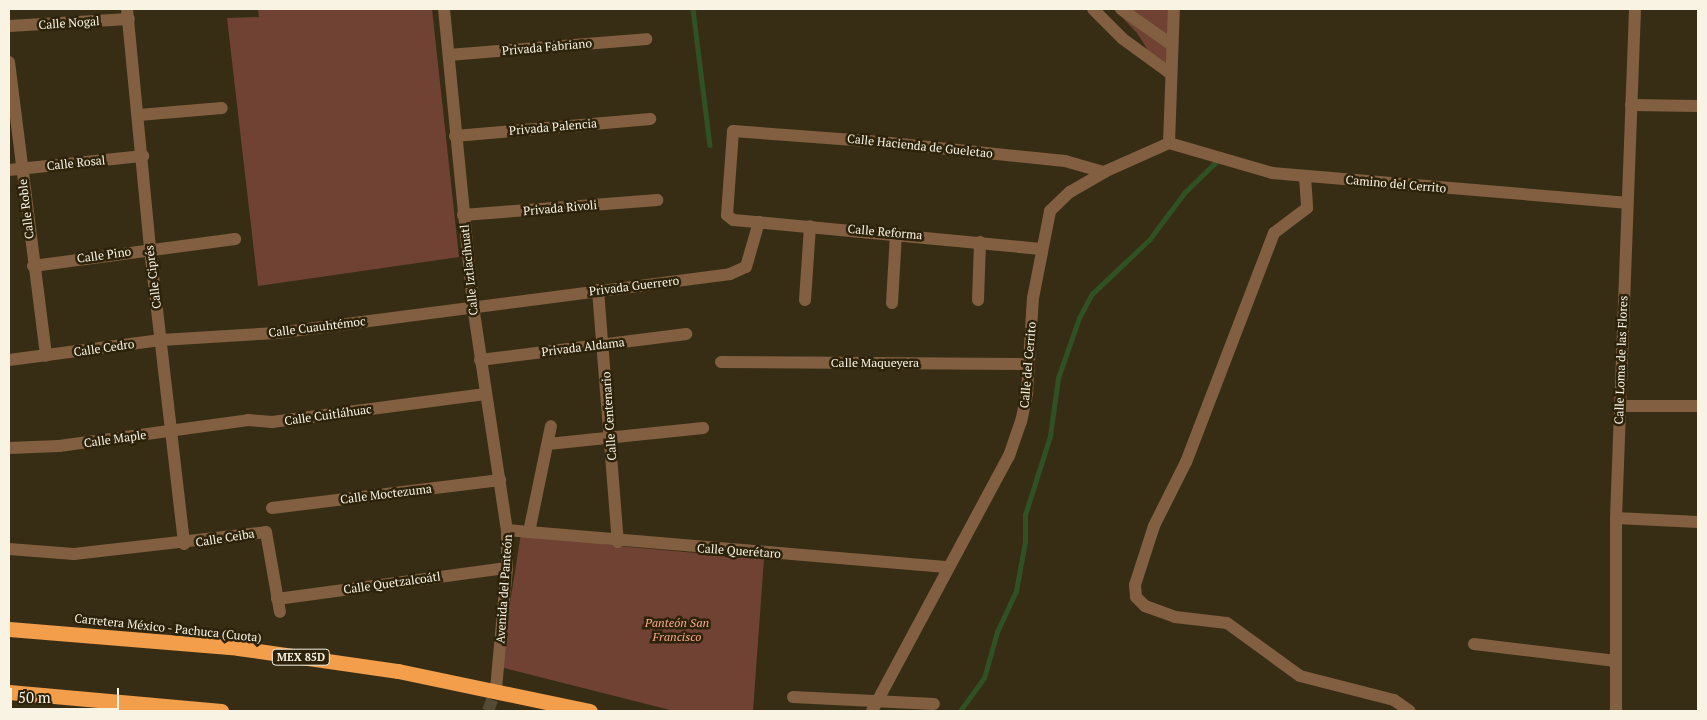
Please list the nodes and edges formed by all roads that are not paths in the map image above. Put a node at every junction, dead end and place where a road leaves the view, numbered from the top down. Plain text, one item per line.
1 (444, 9) edge
2 (1093, 9) edge
3 (1121, 9) edge
4 (1174, 9) edge
5 (1635, 9) edge
6 (128, 14) edge
7 (9, 26) edge
8 (646, 39) dead end
9 (1172, 45) junction
10 (449, 55) junction
11 (9, 62) edge
12 (1171, 74) junction
13 (1631, 105) junction
14 (1698, 106) edge
15 (222, 108) dead end
16 (139, 115) junction
17 (650, 119) dead end
18 (455, 136) junction
19 (1169, 143) junction
20 (142, 156) junction
21 (15, 170) edge
22 (1104, 172) junction
23 (1305, 177) junction
24 (657, 200) dead end
25 (1626, 203) junction
26 (463, 215) junction
27 (729, 218) joint
28 (759, 222) junction
29 (810, 226) junction
30 (896, 233) junction
31 (235, 240) dead end
32 (980, 242) junction
33 (150, 249) junction
34 (1041, 249) junction
35 (33, 266) junction
36 (598, 290) junction
37 (806, 300) dead end
38 (978, 300) dead end
39 (892, 302) dead end
40 (473, 306) junction
41 (686, 334) dead end
42 (161, 340) junction
43 (605, 344) junction
44 (46, 356) junction
45 (9, 360) edge
46 (480, 360) junction
47 (721, 362) dead end
48 (1029, 364) junction
49 (485, 394) junction
50 (1619, 406) junction
51 (1698, 406) edge
52 (551, 426) dead end
53 (703, 428) dead end
54 (171, 431) junction
55 (611, 438) junction
56 (548, 444) junction
57 (9, 448) edge
58 (500, 480) junction
59 (272, 508) dead end
60 (1616, 518) junction
61 (1698, 522) edge
62 (507, 530) junction
63 (529, 532) junction
64 (618, 542) junction
65 (184, 544) junction
66 (9, 549) edge
67 (949, 567) junction
68 (507, 568) junction
69 (277, 599) junction
70 (280, 612) dead end
71 (9, 629) edge
72 (1474, 644) dead end
73 (1616, 661) junction
74 (496, 688) tunnel mouth
75 (9, 692) edge
76 (794, 697) dead end
77 (934, 704) dead end
78 (875, 706) edge
79 (220, 711) edge
80 (590, 711) edge
81 (1410, 711) edge
82 (1616, 711) edge

1 - 10 street, Calle Iztlacíhuatl
2 - 12 street
3 - 9 street
4 - 9 street
5 - 13 street, Calle Loma de las Flores
6 - 7 street, Calle Nogal
6 - 16 street, Calle Ciprés
8 - 10 street, Privada Fabriano
9 - 12 street
10 - 18 street, Calle Iztlacíhuatl
11 - 21 street, Calle Roble
12 - 19 street
13 - 14 street
13 - 25 street, Calle Loma de las Flores
15 - 16 street
16 - 20 street, Calle Ciprés
17 - 18 street, Privada Palencia
18 - 26 street, Calle Iztlacíhuatl
19 - 22 street, Calle del Cerrito
19 - 23 street, Camino del Cerrito
20 - 21 street, Calle Rosal
20 - 33 street, Calle Ciprés
21 - 35 street, Calle Roble
22 - 27 street, Calle Hacienda de Gueletao
22 - 34 street, Calle del Cerrito
23 - 25 street, Camino del Cerrito
23 - 81 street
24 - 26 street, Privada Rivoli
25 - 50 street, Calle Loma de las Flores
26 - 40 street, Calle Iztlacíhuatl
27 - 28 street, Calle Reforma
28 - 29 street, Calle Reforma
28 - 36 street, Privada Guerrero
29 - 30 street, Calle Reforma
29 - 37 street
30 - 32 street, Calle Reforma
30 - 39 street
31 - 33 street, Calle Pino
32 - 34 street, Calle Reforma
32 - 38 street
33 - 35 street, Calle Pino
33 - 42 street, Calle Ciprés
34 - 48 street, Calle del Cerrito
35 - 44 street, Calle Roble
36 - 40 street, Privada Guerrero
36 - 43 street, Calle Centenario
40 - 42 street, Calle Cuauhtémoc
40 - 46 street, Calle Iztlacíhuatl
41 - 43 street, Privada Aldama
42 - 44 street, Calle Cedro
42 - 54 street, Calle Ciprés
43 - 46 street, Privada Aldama
43 - 55 street, Calle Centenario
44 - 45 street, Calle Cedro
46 - 49 street, Calle Iztlacíhuatl
47 - 48 street, Calle Maqueyera
48 - 67 street, Calle del Cerrito
49 - 54 street, Calle Cuitláhuac
49 - 58 street, Calle Iztlacíhuatl
50 - 51 street
50 - 60 street, Calle Loma de las Flores
52 - 56 street, Avenida del Panteón
53 - 55 street
54 - 57 street, Calle Maple
54 - 65 street, Calle Ciprés
55 - 56 street
55 - 64 street, Calle Centenario
56 - 63 street, Avenida del Panteón
58 - 59 street, Calle Moctezuma
58 - 62 street, Calle Iztlacíhuatl
60 - 61 street
60 - 73 street, Calle Loma de las Flores
62 - 63 street, Avenida del Panteón
62 - 68 street, Avenida del Panteón
63 - 64 street, Calle Querétaro
64 - 67 street, Calle Querétaro
65 - 66 street
65 - 69 street, Calle Ceiba
67 - 78 street, Calle del Cerrito
68 - 69 street, Calle Quetzalcoátl
68 - 74 street, Avenida del Panteón
69 - 70 street
71 - 80 highway, Carretera México - Pachuca (Cuota) / MEX 85D
72 - 73 street
73 - 82 street, Calle Loma de las Flores
75 - 79 highway
76 - 78 street
77 - 78 street

